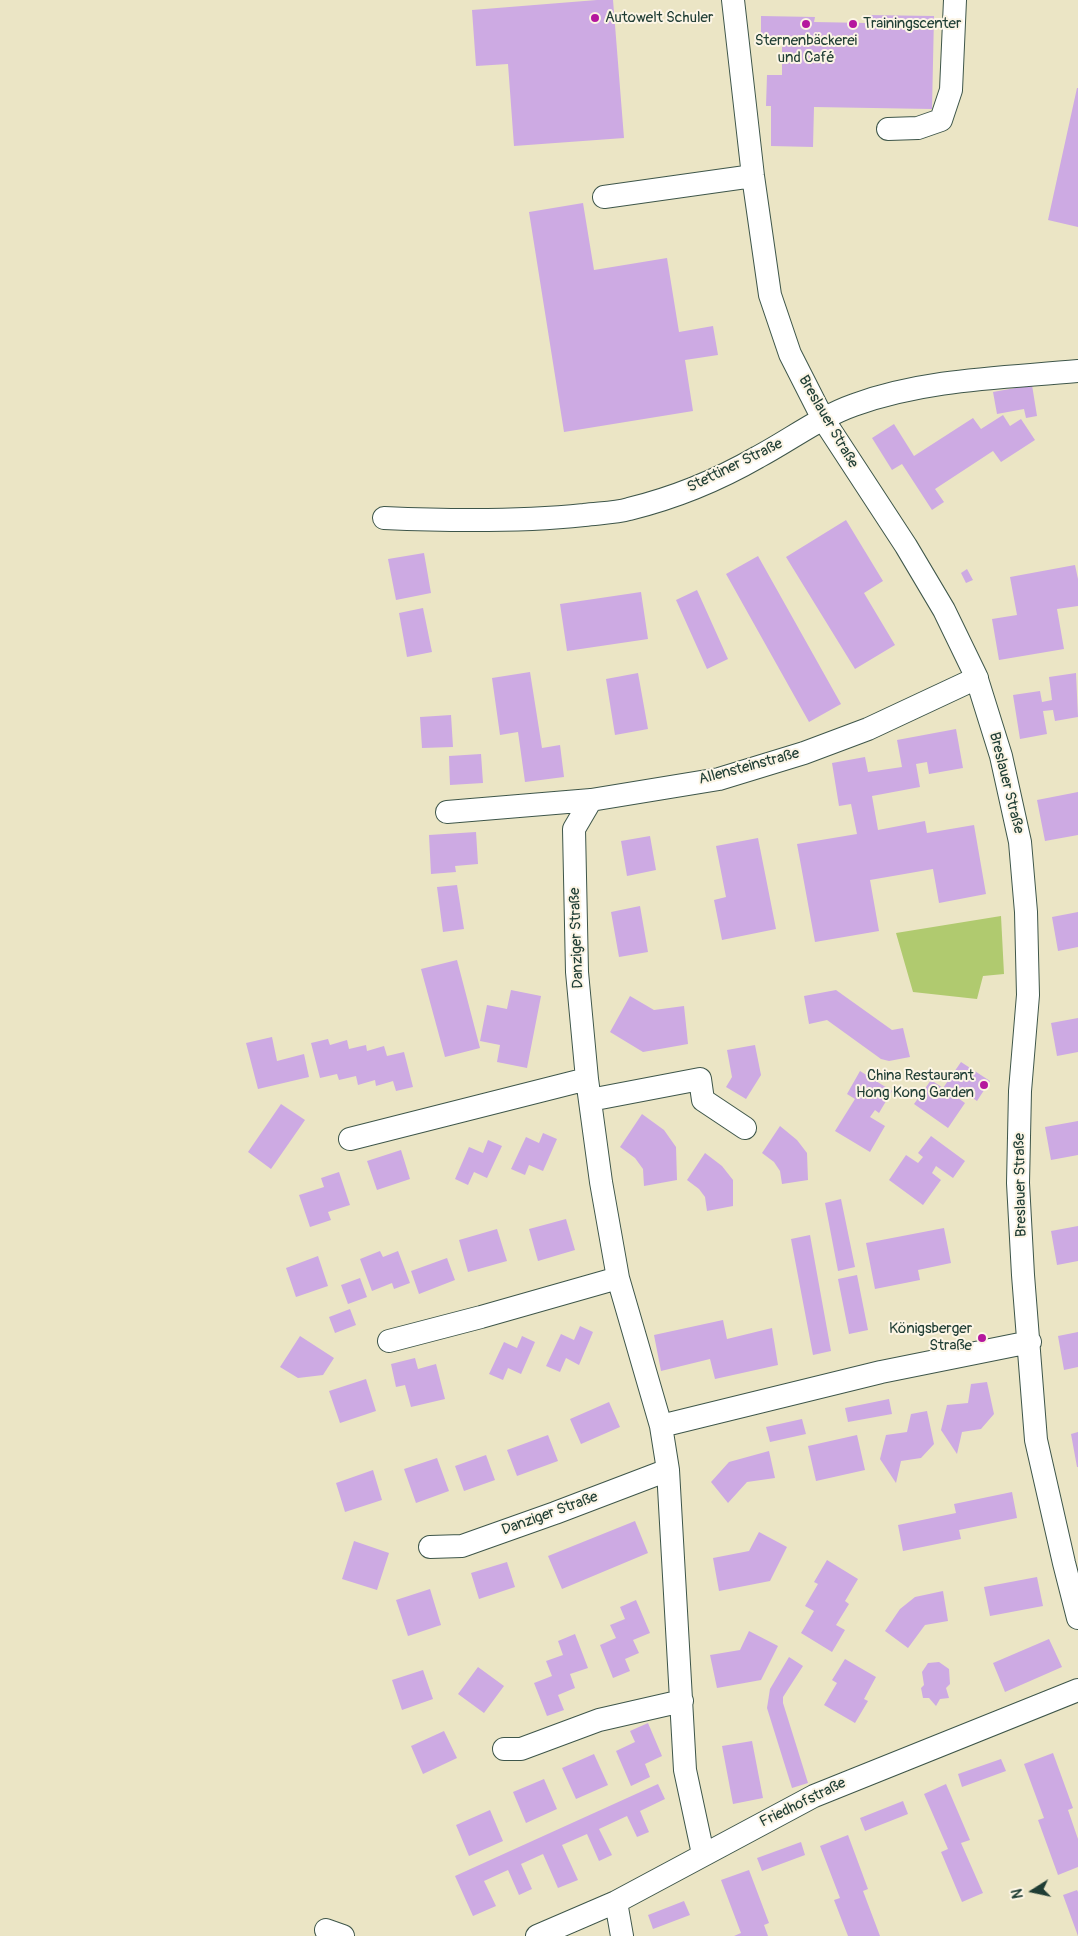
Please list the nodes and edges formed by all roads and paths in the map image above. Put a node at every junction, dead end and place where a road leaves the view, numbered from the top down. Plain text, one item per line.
1 (733, 0) edge
2 (956, 0) edge
3 (888, 129) dead end
4 (753, 176) junction
5 (604, 197) dead end
6 (1078, 372) edge
7 (823, 419) junction
8 (384, 518) dead end
9 (977, 678) junction
10 (591, 800) junction
11 (448, 812) dead end
12 (589, 1090) junction
13 (745, 1128) dead end
14 (350, 1139) dead end
15 (618, 1278) junction
16 (389, 1341) dead end
17 (1030, 1342) junction
18 (661, 1426) junction
19 (668, 1470) junction
20 (430, 1547) dead end
21 (1078, 1618) edge
22 (1078, 1690) edge
23 (682, 1701) junction
24 (504, 1749) dead end
25 (703, 1854) junction
26 (616, 1902) junction
27 (537, 1936) edge
28 (622, 1936) edge

1 - 4 street, Breslauer Straße
2 - 3 street
4 - 5 street
4 - 7 street, Breslauer Straße
6 - 7 street, Stettiner Straße
7 - 8 street, Stettiner Straße
7 - 9 street, Breslauer Straße
9 - 10 street, Allensteinstraße
9 - 17 street, Breslauer Straße
10 - 11 street, Allensteinstraße
10 - 12 street, Danziger Straße
12 - 13 street
12 - 14 street
12 - 15 street, Danziger Straße
15 - 16 street
15 - 18 street, Danziger Straße
17 - 18 street
17 - 21 street, Breslauer Straße
18 - 19 street, Danziger Straße
19 - 20 street, Danziger Straße
19 - 23 street, Danziger Straße
22 - 25 street, Friedhofstraße
23 - 24 street
23 - 25 street, Danziger Straße
25 - 26 street, Friedhofstraße
26 - 27 street, Friedhofstraße
26 - 28 street

